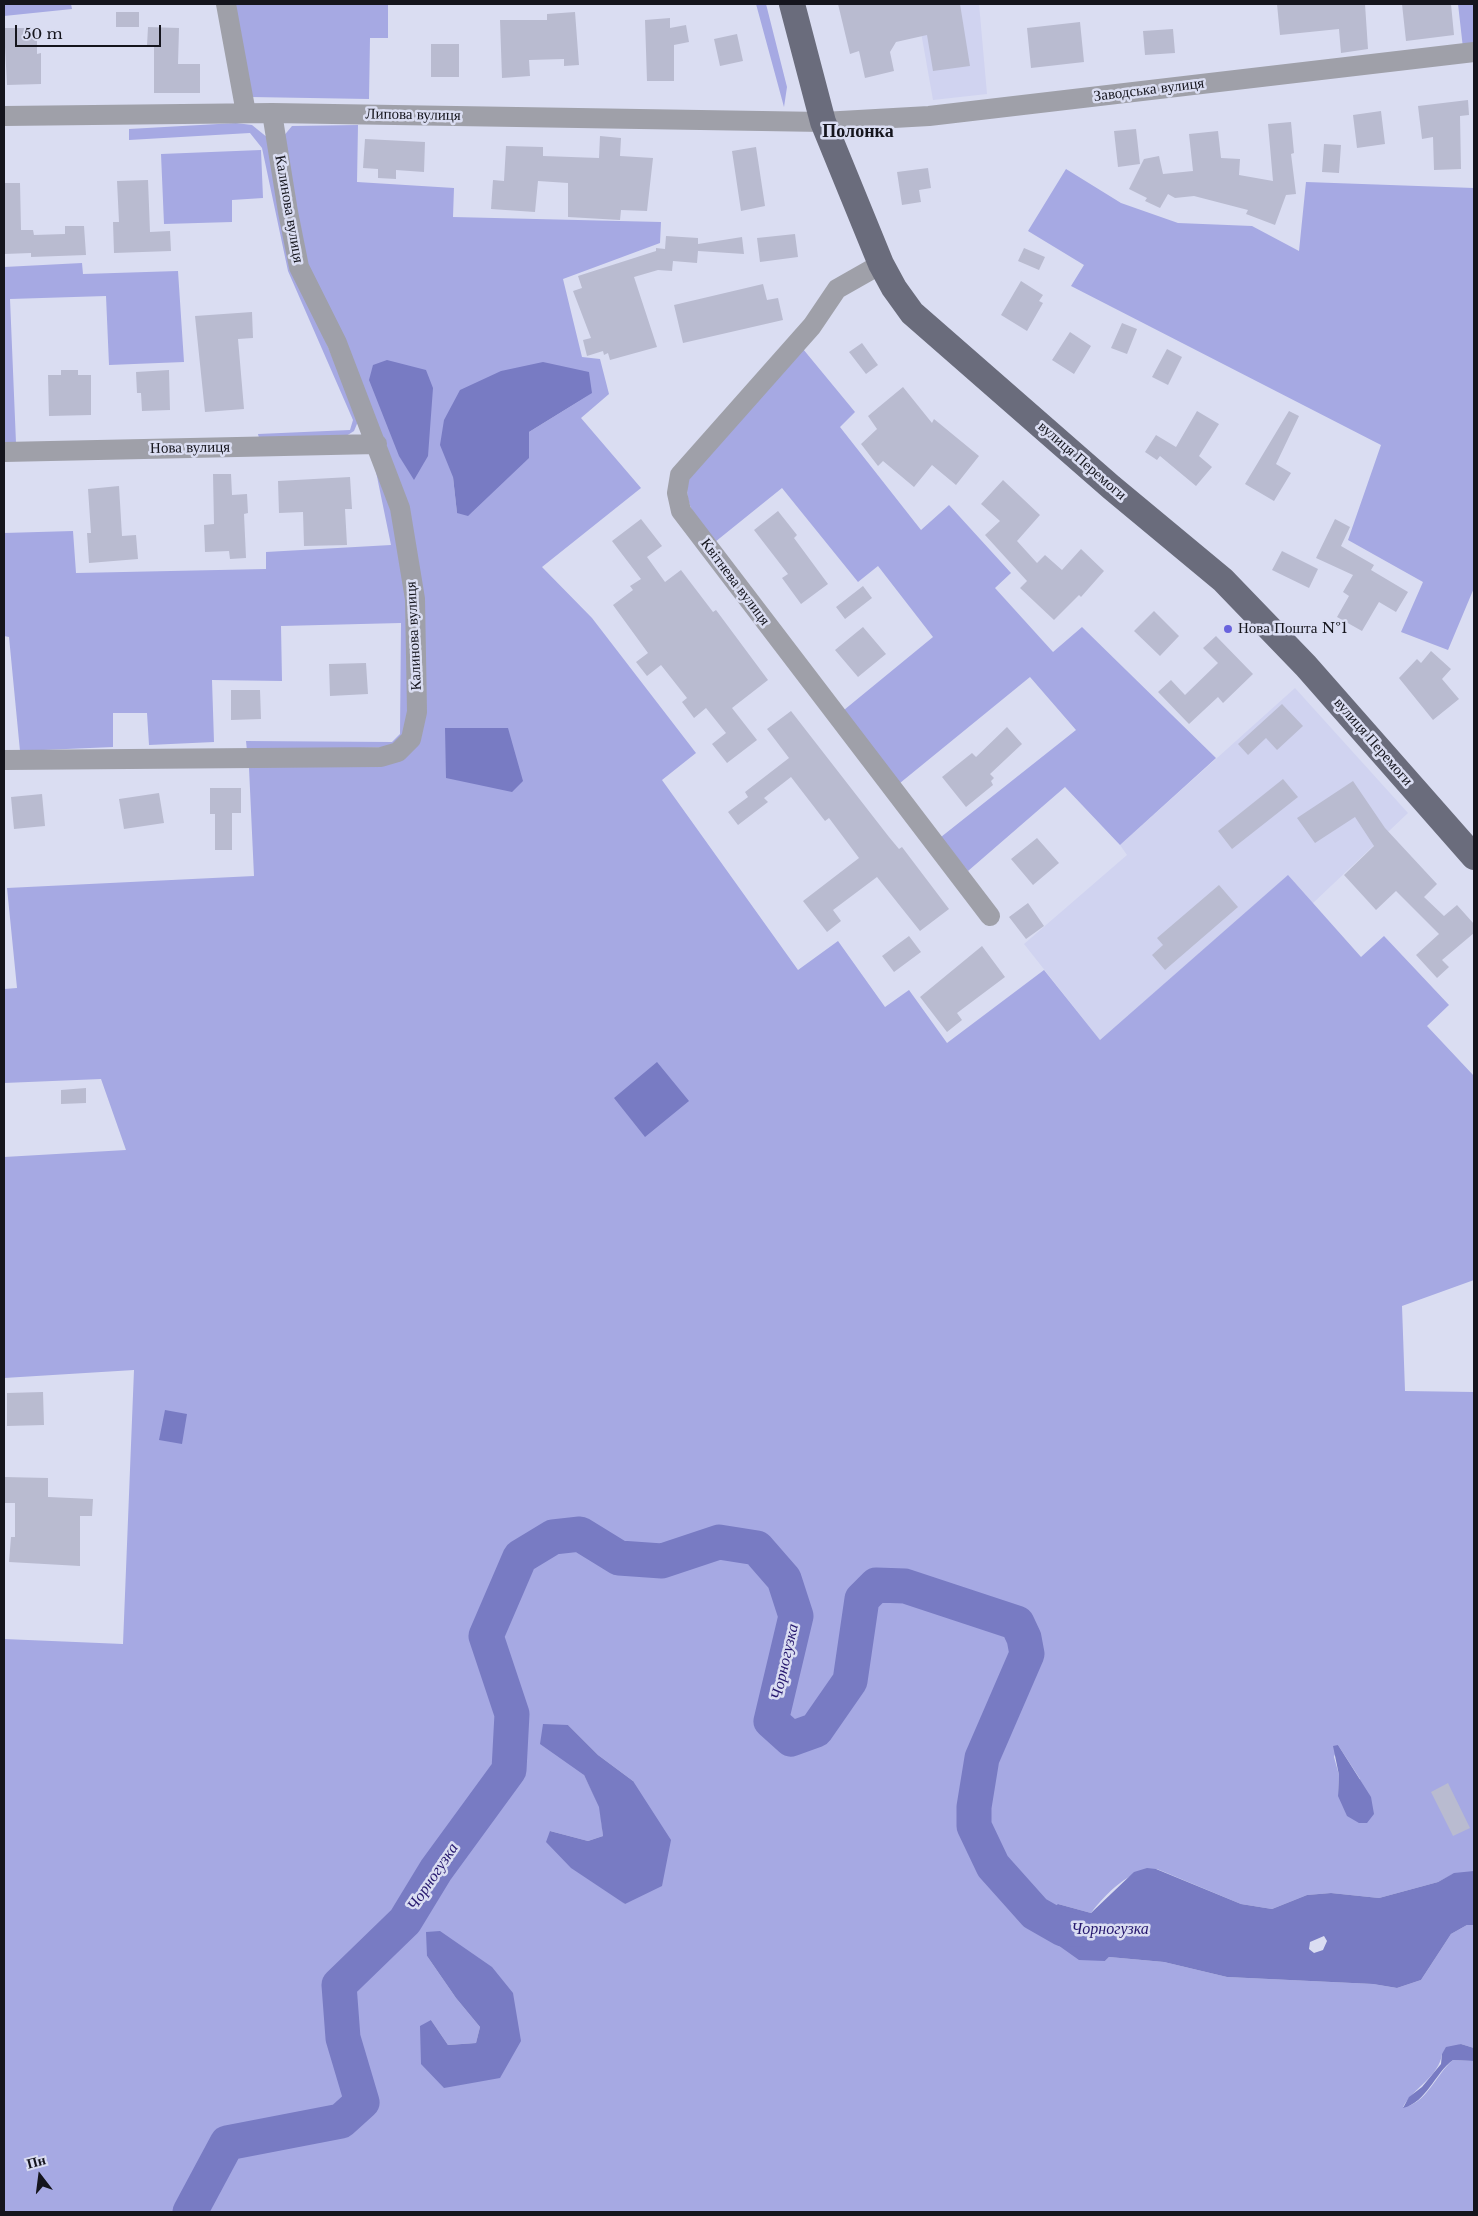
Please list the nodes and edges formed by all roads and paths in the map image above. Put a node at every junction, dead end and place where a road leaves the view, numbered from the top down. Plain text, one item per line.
1 (226, 4) edge
2 (792, 4) edge
3 (1474, 52) edge
4 (272, 112) junction
5 (246, 113) junction
6 (4, 116) edge
7 (823, 122) junction
8 (881, 264) junction
9 (377, 444) junction
10 (4, 452) edge
11 (4, 760) edge
12 (1474, 857) edge
13 (990, 916) dead end

1 - 5 street
2 - 7 main road, вулиця Перемоги
3 - 7 street, Заводська вулиця
4 - 5 street, Липова вулиця
4 - 7 street, Липова вулиця
4 - 9 street, Калинова вулиця
5 - 6 street, Липова вулиця
7 - 8 main road, вулиця Перемоги
8 - 12 main road, вулиця Перемоги
8 - 13 street, Квітнева вулиця
9 - 10 street, Нова вулиця
9 - 11 street, Калинова вулиця

